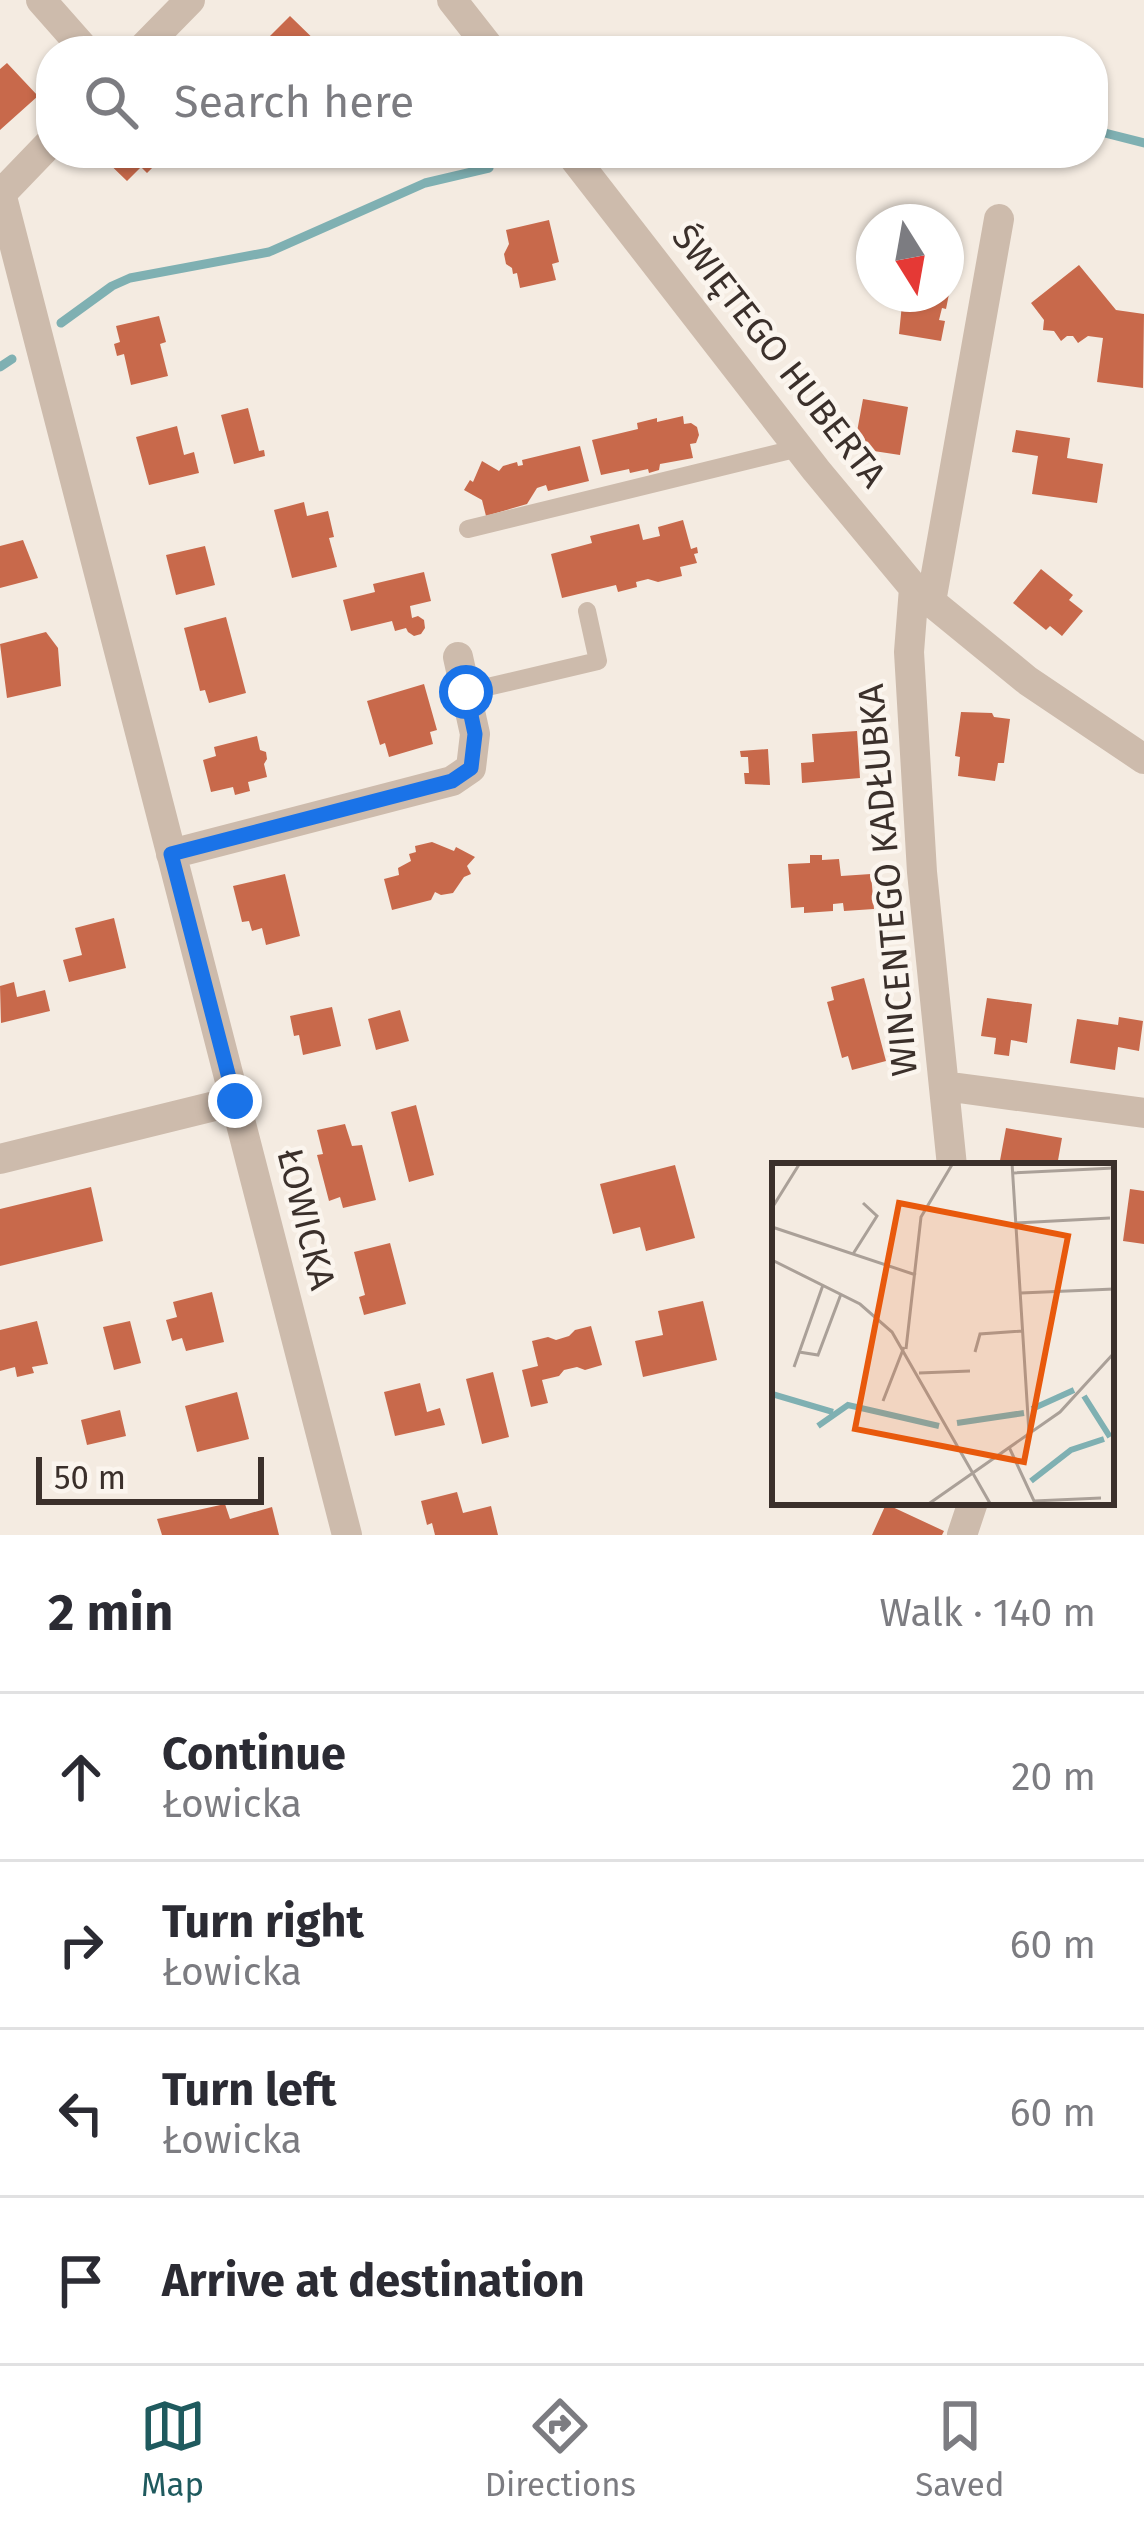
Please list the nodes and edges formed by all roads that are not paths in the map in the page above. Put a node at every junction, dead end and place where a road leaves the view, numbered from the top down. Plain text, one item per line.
1 (40, 0) edge
2 (190, 0) edge
3 (452, 0) edge
4 (72, 36) edge
5 (155, 36) edge
6 (480, 36) edge
7 (36, 158) edge
8 (582, 168) edge
9 (1, 194) edge
10 (999, 219) dead end
11 (799, 448) junction
12 (468, 529) dead end
13 (923, 595) junction
14 (587, 611) dead end
15 (458, 657) dead end
16 (466, 692) junction
17 (1144, 759) edge
18 (171, 854) junction
19 (944, 1086) junction
20 (235, 1101) junction
21 (1144, 1113) edge
22 (0, 1159) edge
23 (952, 1163) edge
24 (973, 1505) edge
25 (347, 1535) edge
26 (962, 1535) edge

1 - 4 street
2 - 5 street
3 - 6 street
7 - 9 street
8 - 11 street, ŚWIĘTEGO HUBERTA
9 - 18 street, ŁOWICKA
10 - 13 street
11 - 12 lane
11 - 13 street, ŚWIĘTEGO HUBERTA
13 - 17 street, ŚWIĘTEGO HUBERTA
13 - 19 street, WINCENTEGO KADŁUBKA
14 - 16 lane
15 - 16 street
16 - 18 street
18 - 20 street, ŁOWICKA
19 - 21 street
19 - 23 street, WINCENTEGO KADŁUBKA
20 - 22 street
20 - 25 street, ŁOWICKA
24 - 26 street

